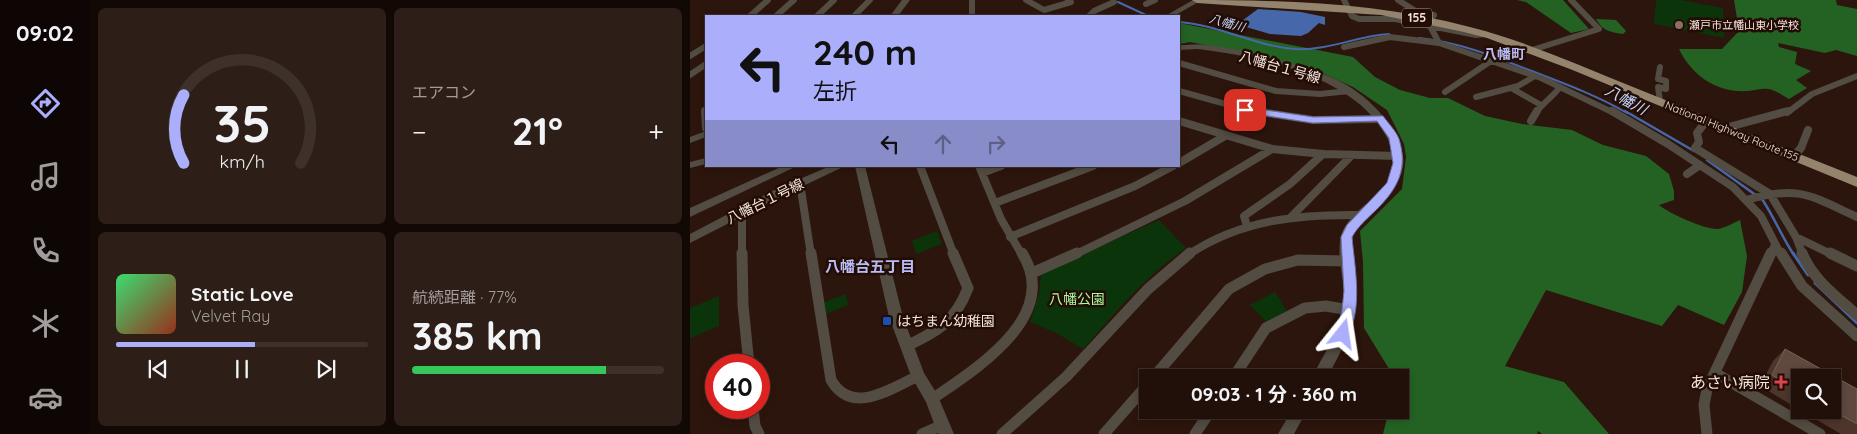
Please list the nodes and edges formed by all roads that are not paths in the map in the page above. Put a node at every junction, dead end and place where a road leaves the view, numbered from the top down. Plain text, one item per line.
1 (768, 0) edge
2 (794, 0) edge
3 (834, 0) edge
4 (870, 0) edge
5 (906, 0) edge
6 (972, 0) edge
7 (1026, 0) edge
8 (1068, 0) edge
9 (1155, 0) edge
10 (1198, 0) edge
11 (1398, 0) edge
12 (1571, 0) edge
13 (1114, 1) edge
14 (1146, 4) dead end
15 (1346, 5) edge
16 (751, 15) edge
17 (777, 15) edge
18 (818, 15) edge
19 (855, 15) edge
20 (895, 15) edge
21 (972, 15) edge
22 (1090, 15) edge
23 (1171, 15) edge
24 (1179, 15) edge
25 (1430, 24) junction
26 (1439, 41) junction
27 (705, 47) edge
28 (1344, 47) dead end
29 (1180, 48) edge
30 (1532, 50) junction
31 (690, 56) edge
32 (1494, 59) junction
33 (1180, 63) edge
34 (705, 65) edge
35 (1660, 66) dead end
36 (690, 75) edge
37 (1535, 76) junction
38 (1857, 76) edge
39 (1560, 87) junction
40 (1511, 88) junction
41 (1180, 91) edge
42 (1350, 91) junction
43 (1445, 92) dead end
44 (1476, 97) dead end
45 (1660, 101) junction
46 (1541, 105) junction
47 (1380, 118) junction
48 (1707, 120) junction
49 (1531, 121) dead end
50 (1180, 123) edge
51 (1725, 128) junction
52 (1808, 130) dead end
53 (705, 134) edge
54 (1225, 136) junction
55 (690, 140) edge
56 (1272, 149) junction
57 (1694, 153) junction
58 (1323, 154) junction
59 (1352, 155) junction
60 (1398, 156) junction
61 (1794, 156) junction
62 (705, 161) edge
63 (1180, 162) edge
64 (690, 165) edge
65 (1700, 165) junction
66 (790, 167) edge
67 (838, 167) edge
68 (860, 167) edge
69 (920, 167) edge
70 (996, 167) edge
71 (1090, 167) edge
72 (1171, 167) edge
73 (980, 170) edge
74 (1687, 174) dead end
75 (1857, 182) edge
76 (800, 183) junction
77 (1766, 195) junction
78 (1750, 199) junction
79 (995, 203) junction
80 (742, 211) junction
81 (690, 213) edge
82 (1363, 216) junction
83 (1291, 217) junction
84 (1857, 217) edge
85 (1247, 226) junction
86 (1010, 237) junction
87 (1796, 237) junction
88 (690, 238) edge
89 (1775, 245) junction
90 (1347, 261) junction
91 (1857, 266) edge
92 (1032, 273) junction
93 (1349, 310) junction
94 (1857, 315) edge
95 (1857, 336) edge
96 (907, 346) junction
97 (748, 354) edge
98 (1161, 369) edge
99 (1239, 369) edge
100 (1324, 369) edge
101 (1715, 372) junction
102 (918, 376) junction
103 (1139, 394) edge
104 (932, 399) junction
105 (754, 419) edge
106 (1205, 419) edge
107 (1295, 419) edge
108 (944, 429) edge
109 (759, 434) edge
110 (922, 434) edge
111 (1002, 434) edge
112 (1104, 434) edge
113 (1195, 434) edge
114 (1286, 434) edge
115 (1707, 434) edge
116 (1820, 434) edge

1 - 16 street
2 - 17 street
3 - 18 street
4 - 19 street
5 - 20 street
6 - 21 street
7 - 8 street
9 - 14 street
10 - 15 highway, National Highway Route 155 / 155
10 - 23 street
10 - 24 street
11 - 25 street
12 - 30 street
13 - 22 street
15 - 25 highway, National Highway Route 155 / 155
25 - 26 street
25 - 30 highway, National Highway Route 155 / 155
26 - 28 street
26 - 32 street
27 - 31 street
29 - 42 street, 八幡台１号線
30 - 45 highway, National Highway Route 155 / 155
32 - 37 street
32 - 43 street
33 - 42 street
34 - 36 street
35 - 45 street
37 - 39 street
37 - 40 street
38 - 51 street
39 - 46 street
39 - 57 street
40 - 44 street
40 - 46 street
41 - 47 street
42 - 47 street, 八幡台１号線
45 - 48 highway, National Highway Route 155 / 155
46 - 49 street
47 - 60 street, 八幡台１号線
48 - 51 highway, National Highway Route 155 / 155
48 - 57 street
50 - 54 street
51 - 61 highway, National Highway Route 155 / 155
52 - 61 street
53 - 55 street
54 - 56 street
54 - 63 street
56 - 58 street
56 - 92 street
57 - 65 street
57 - 77 street
58 - 59 street
58 - 85 street
59 - 60 street
59 - 83 street
60 - 82 street
61 - 75 highway, National Highway Route 155 / 155
62 - 64 street
65 - 74 street
65 - 78 street
66 - 81 street
67 - 76 street, 八幡台１号線
68 - 96 street
69 - 96 street
70 - 73 street
71 - 79 street
72 - 86 street
73 - 79 street
76 - 80 street, 八幡台１号線
76 - 102 street
77 - 78 street
77 - 84 street
77 - 87 street
78 - 89 street
79 - 86 street
80 - 88 street, 八幡台１号線
80 - 97 street
82 - 83 street
82 - 90 street
83 - 85 street
85 - 111 street
86 - 92 street
87 - 91 street
87 - 94 street
89 - 95 street
89 - 101 street
90 - 93 street
90 - 98 street
92 - 104 street
93 - 99 street
93 - 100 street
96 - 102 street
101 - 115 street
101 - 116 street
102 - 104 street
103 - 112 street
104 - 108 street
105 - 109 street
106 - 113 street
107 - 114 street
108 - 110 street

